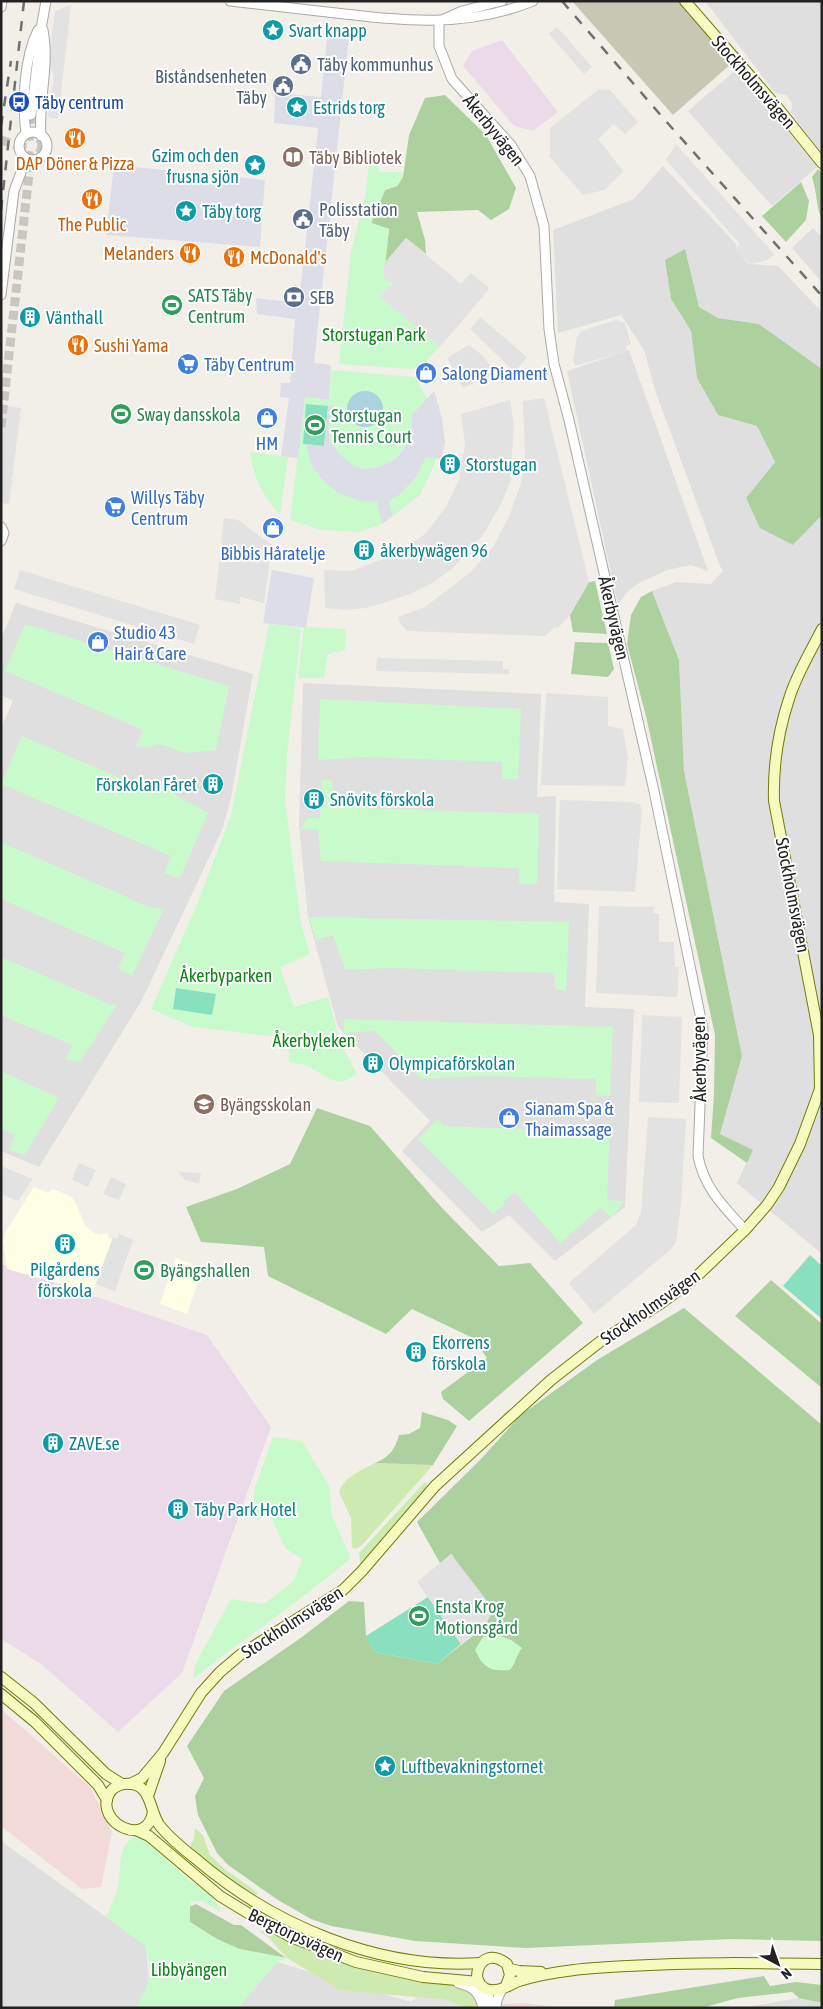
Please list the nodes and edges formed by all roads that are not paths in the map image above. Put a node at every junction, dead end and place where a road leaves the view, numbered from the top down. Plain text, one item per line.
1 (2, 1) edge
2 (46, 1) edge
3 (230, 1) edge
4 (502, 1) edge
5 (685, 1) edge
6 (530, 3) edge
7 (1, 7) edge
8 (439, 22) junction
9 (42, 23) junction
10 (31, 115) tunnel mouth
11 (26, 134) junction
12 (42, 136) junction
13 (26, 159) junction
14 (822, 163) edge
15 (1, 295) edge
16 (1, 527) edge
17 (1, 541) edge
18 (822, 629) edge
19 (744, 1230) junction
20 (1, 1678) edge
21 (1, 1694) edge
22 (163, 1753) junction
23 (126, 1784) junction
24 (148, 1796) junction
25 (107, 1800) junction
26 (153, 1811) junction
27 (138, 1830) junction
28 (481, 1963) junction
29 (822, 1964) edge
30 (510, 1969) junction
31 (559, 1972) junction
32 (423, 1976) junction
33 (481, 1984) junction
34 (504, 1987) junction
35 (483, 2008) edge
36 (489, 2008) edge
37 (496, 2008) edge

1 - 7 street
2 - 9 street
3 - 8 street
4 - 8 street
5 - 14 main road, Stockholmsvägen
6 - 8 street
8 - 19 street, Åkerbyvägen
9 - 10 street
9 - 11 street
9 - 12 street
11 - 12 street
11 - 13 street
12 - 13 street
13 - 15 street
16 - 17 street
18 - 19 main road, Stockholmsvägen
19 - 22 main road, Stockholmsvägen
20 - 23 main road
21 - 25 main road
22 - 23 main road, Stockholmsvägen
22 - 24 main road, Stockholmsvägen
23 - 24 main road
23 - 25 main road
24 - 26 main road
25 - 27 main road
26 - 27 main road
26 - 28 main road, Bergtorpsvägen
27 - 32 main road, Bergtorpsvägen
28 - 30 main road, Bergtorpsvägen
28 - 33 main road
29 - 31 main road, Bergtorpsvägen
30 - 31 main road, Bergtorpsvägen
30 - 34 main road
31 - 34 main road, Bergtorpsvägen
32 - 33 main road, Bergtorpsvägen
32 - 35 street
33 - 34 main road, Bergtorpsvägen
33 - 36 street
34 - 37 street

